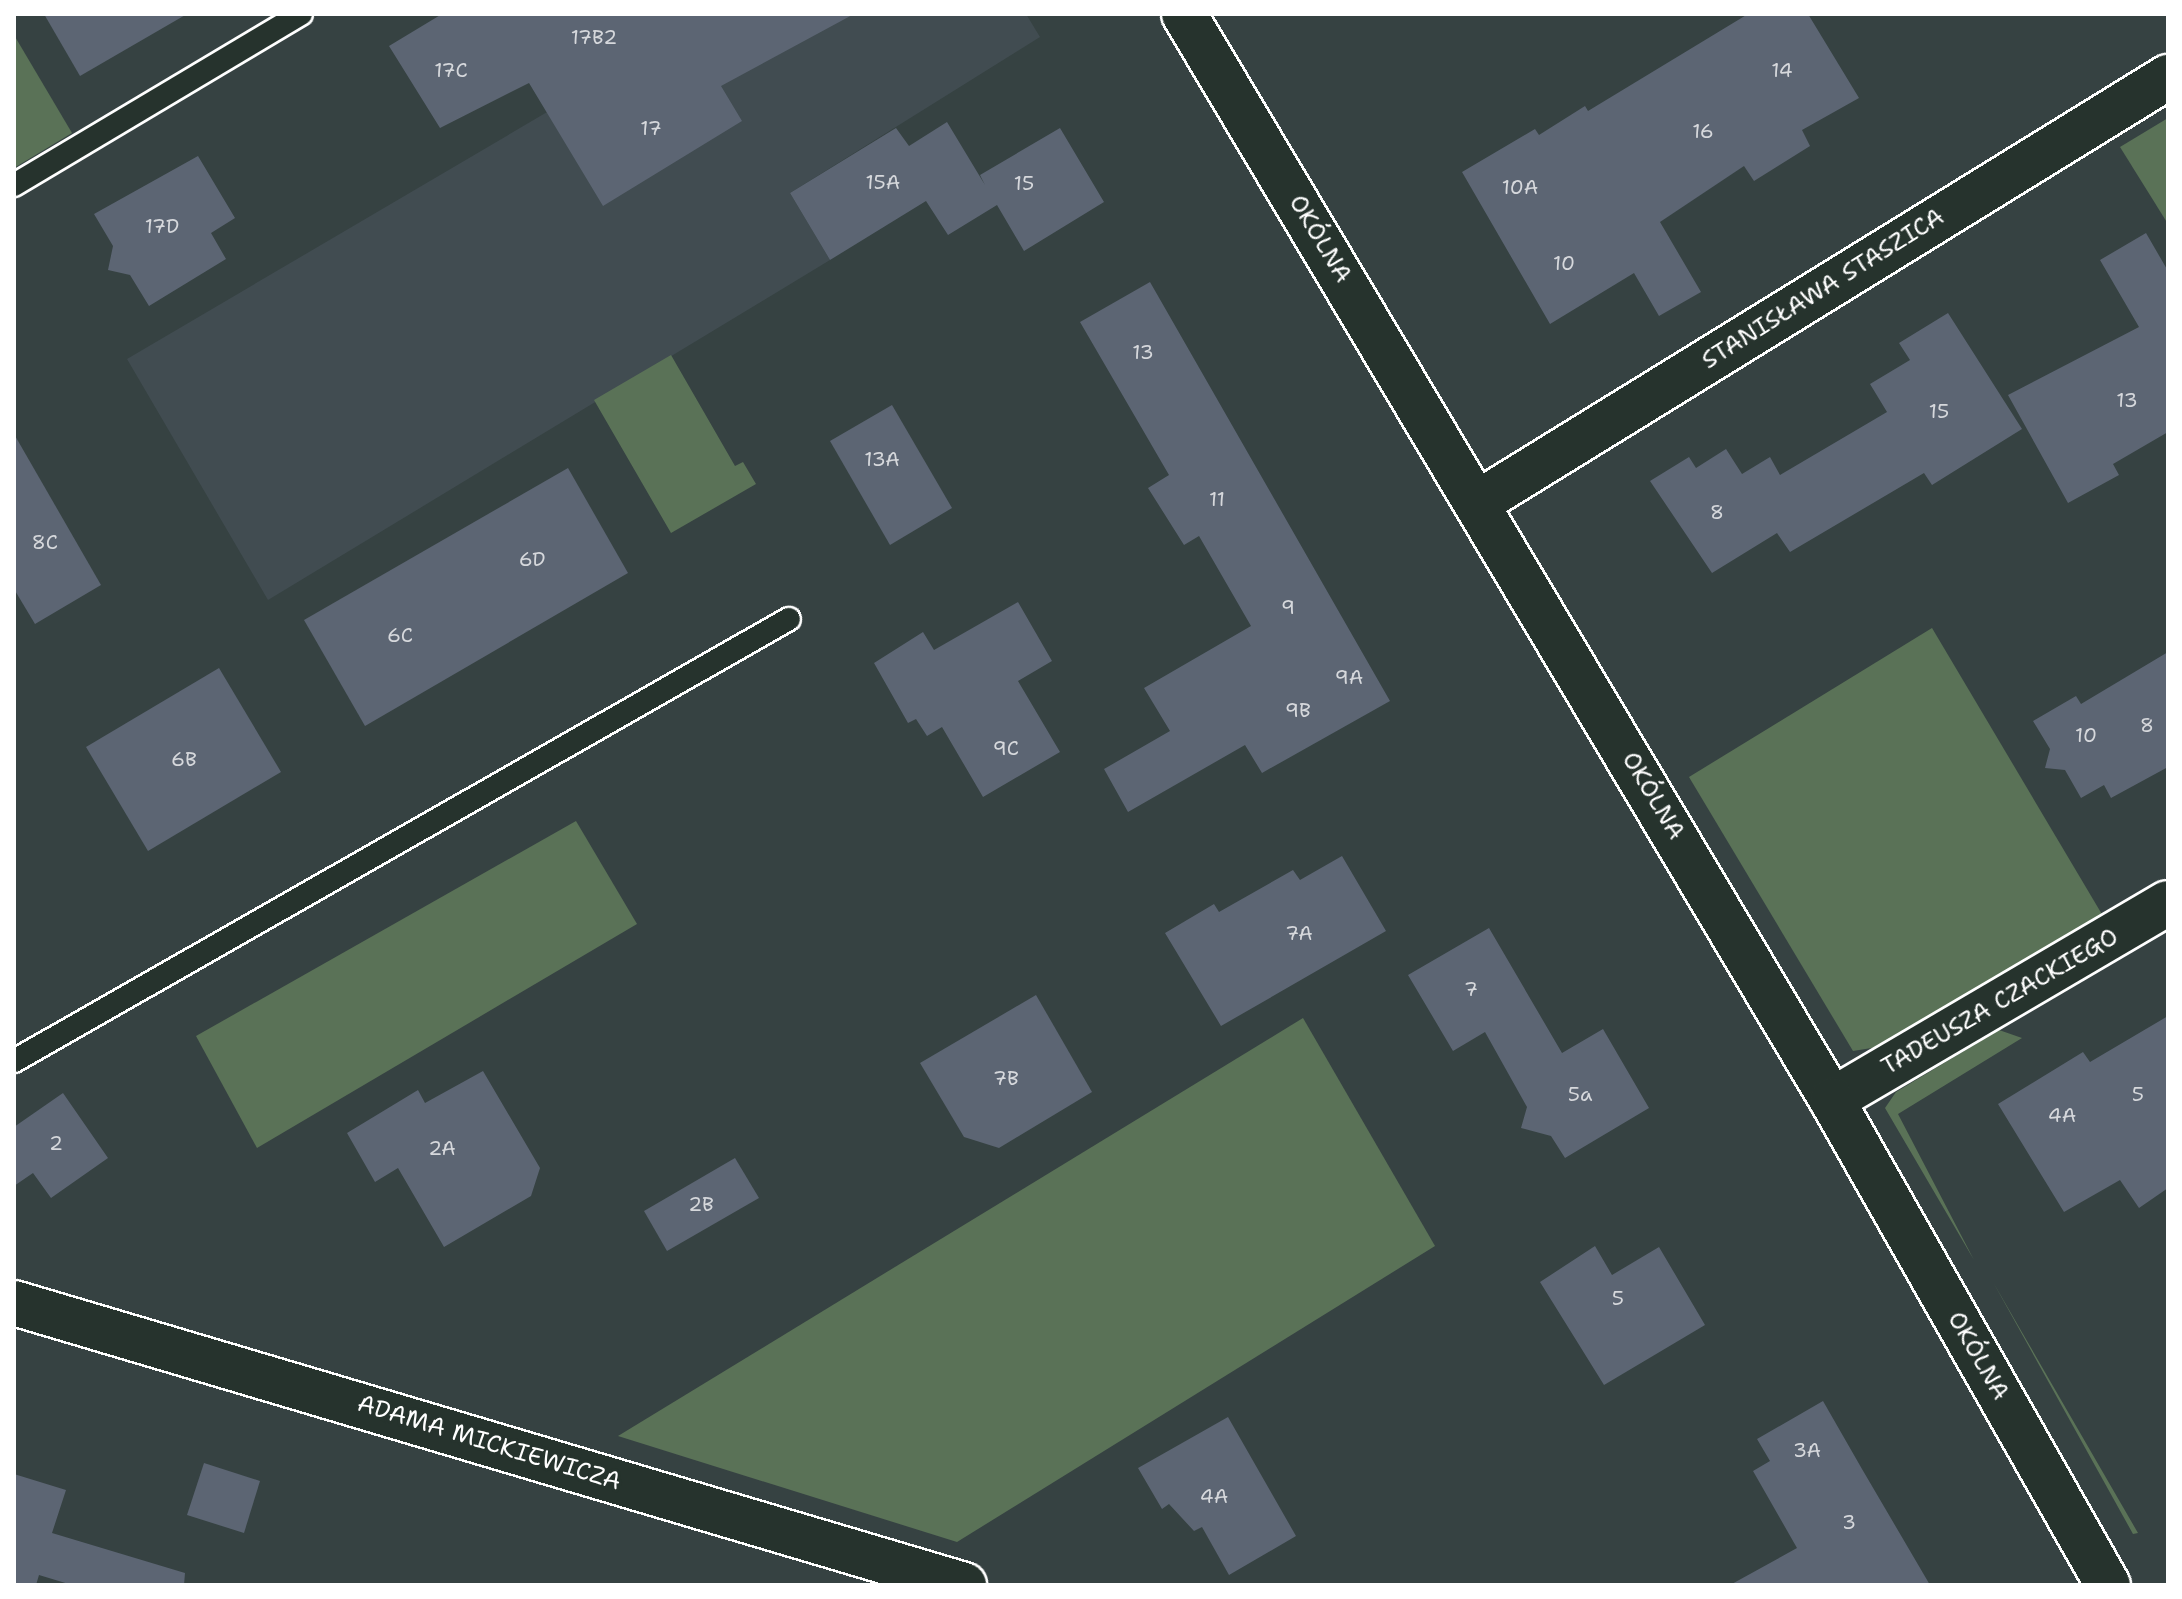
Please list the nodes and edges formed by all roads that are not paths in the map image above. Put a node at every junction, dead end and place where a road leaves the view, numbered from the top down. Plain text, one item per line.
1 (301, 14) edge
2 (1184, 14) edge
3 (2168, 77) edge
4 (14, 185) edge
5 (1479, 502) junction
6 (789, 619) dead end
7 (2168, 903) edge
8 (14, 1061) edge
9 (1832, 1100) junction
10 (14, 1303) edge
11 (964, 1585) edge
12 (2108, 1585) edge

1 - 4 lane
2 - 5 street, OKÓLNA
3 - 5 street, STANISŁAWA STASZICA
5 - 9 street, OKÓLNA
6 - 8 lane
7 - 9 street, TADEUSZA CZACKIEGO
9 - 12 street, OKÓLNA
10 - 11 street, ADAMA MICKIEWICZA

